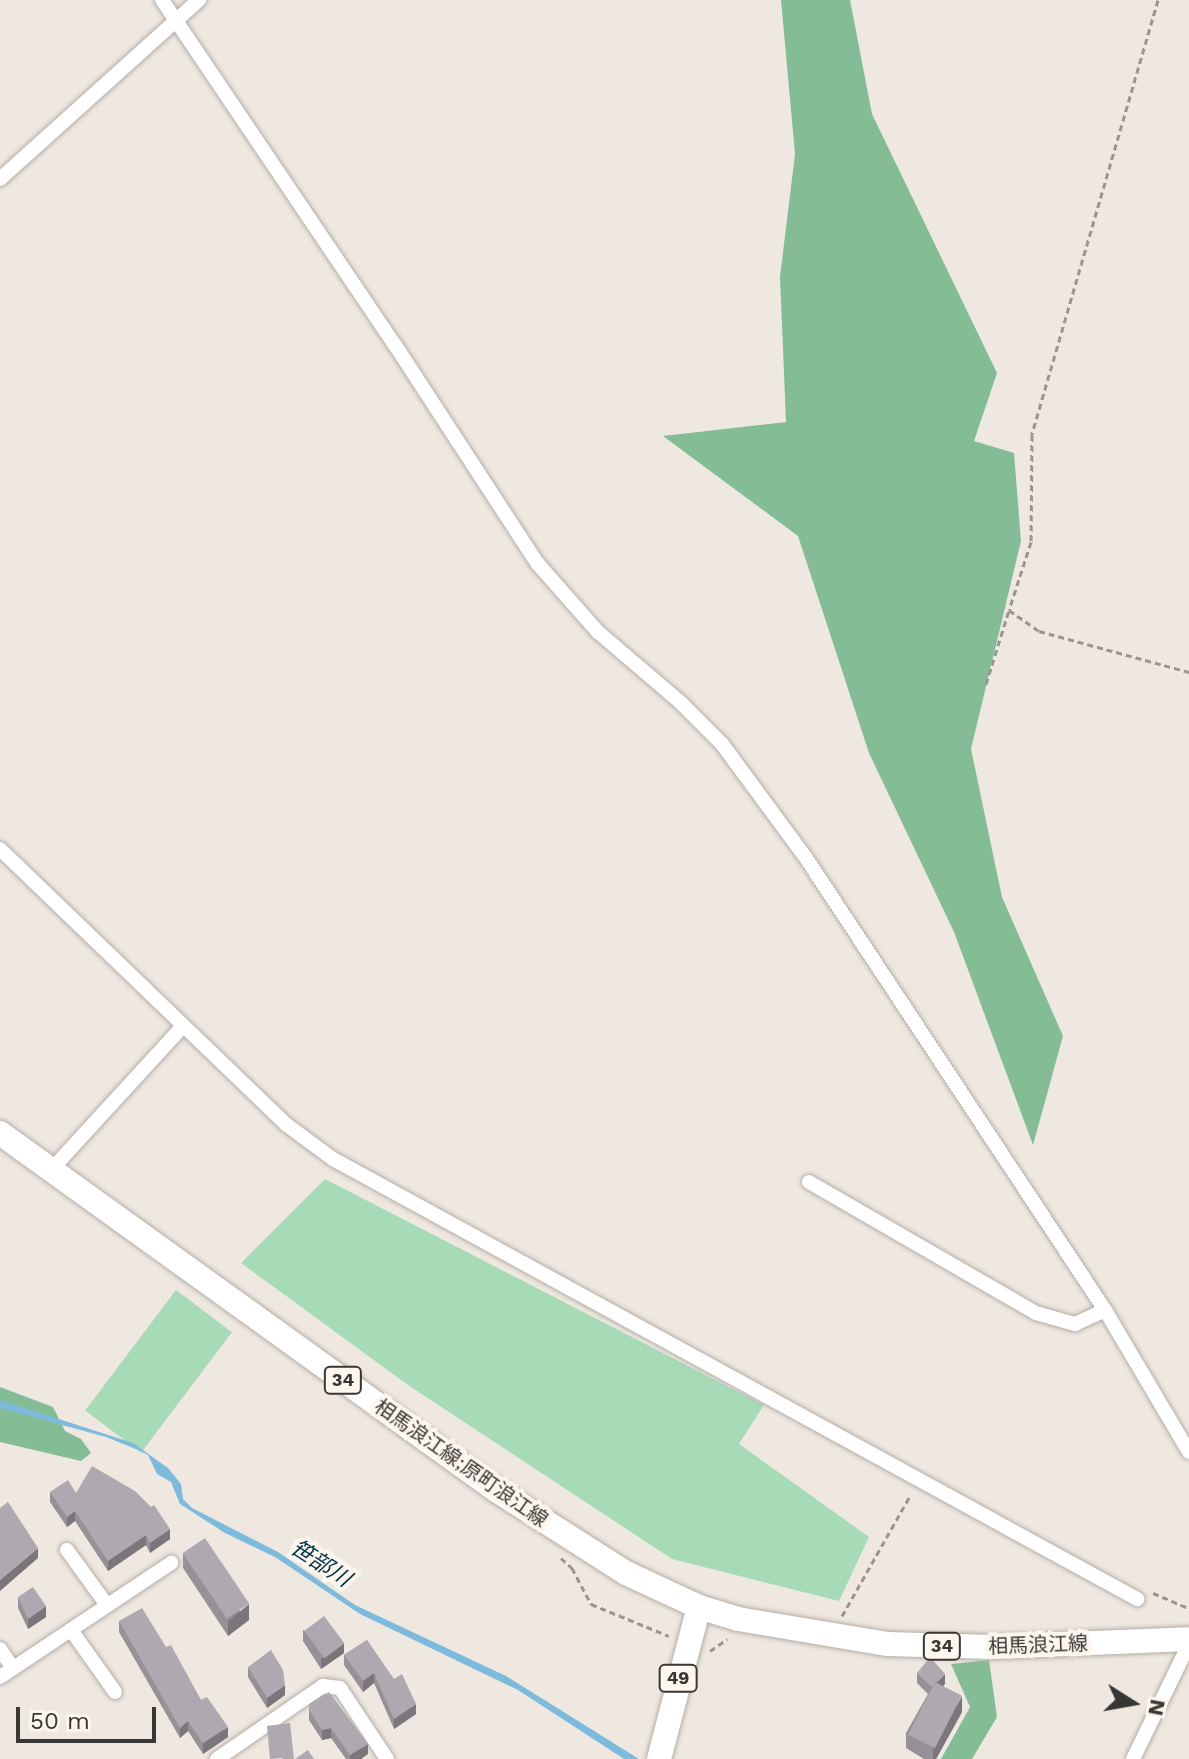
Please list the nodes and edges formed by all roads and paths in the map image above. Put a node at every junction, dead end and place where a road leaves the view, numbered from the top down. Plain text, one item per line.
1 (162, 0) edge
2 (199, 0) edge
3 (1158, 0) edge
4 (175, 20) junction
5 (0, 179) edge
6 (1009, 610) junction
7 (1189, 672) edge
8 (986, 684) dead end
9 (0, 849) edge
10 (182, 1027) junction
11 (0, 1133) edge
12 (52, 1169) junction
13 (809, 1182) dead end
14 (1105, 1310) junction
15 (1189, 1452) edge
16 (918, 1481) junction
17 (67, 1550) dead end
18 (552, 1552) dead end
19 (171, 1563) dead end
20 (1143, 1595) joint
21 (107, 1605) junction
22 (699, 1607) junction
23 (1189, 1608) edge
24 (833, 1619) dead end
25 (839, 1620) junction
26 (846, 1621) dead end
27 (71, 1630) junction
28 (669, 1636) dead end
29 (1189, 1641) edge
30 (0, 1649) edge
31 (6, 1672) edge
32 (115, 1692) dead end
33 (660, 1754) edge
34 (217, 1759) edge
35 (387, 1759) edge
36 (1133, 1759) edge

1 - 4 street
2 - 4 street
3 - 6 path
4 - 5 street
4 - 14 street
6 - 7 path
6 - 8 path
9 - 10 street
10 - 12 street
10 - 16 street
11 - 12 main road, 相馬浪江線;原町浪江線 / 34
12 - 22 main road, 相馬浪江線;原町浪江線 / 34
13 - 14 street
14 - 15 street
16 - 20 street
16 - 25 path
17 - 21 street
18 - 28 path
19 - 21 street
20 - 23 path
21 - 27 street
22 - 29 main road, 相馬浪江線 / 34
22 - 33 main road, 49
24 - 25 path
25 - 26 path
27 - 31 street
27 - 32 street
29 - 36 street
30 - 31 street
34 - 35 street

